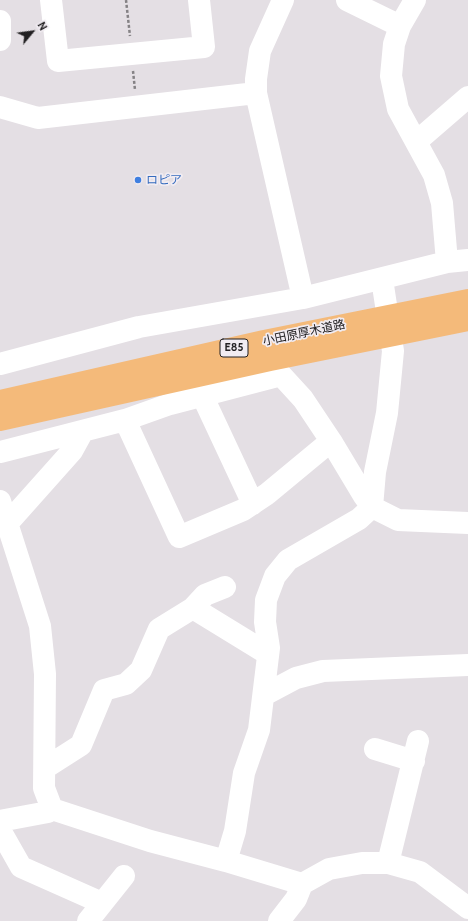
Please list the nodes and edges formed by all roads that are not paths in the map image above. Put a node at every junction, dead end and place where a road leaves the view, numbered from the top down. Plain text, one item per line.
1 (51, 0) edge
2 (199, 0) edge
3 (283, 0) edge
4 (347, 0) edge
5 (415, 0) edge
6 (0, 21) edge
7 (400, 26) junction
8 (0, 40) edge
9 (256, 93) junction
10 (468, 97) edge
11 (0, 107) edge
12 (416, 142) junction
13 (458, 261) edge
14 (382, 279) junction
15 (303, 298) junction
16 (468, 300) edge
17 (468, 320) edge
18 (0, 364) edge
19 (202, 395) junction
20 (0, 401) edge
21 (0, 420) edge
22 (124, 420) junction
23 (83, 431) junction
24 (331, 441) junction
25 (0, 452) edge
26 (0, 501) edge
27 (253, 504) junction
28 (372, 507) junction
29 (468, 523) edge
30 (8, 524) junction
31 (225, 586) dead end
32 (193, 608) junction
33 (268, 654) junction
34 (468, 665) edge
35 (264, 695) junction
36 (375, 749) dead end
37 (45, 768) junction
38 (52, 809) junction
39 (0, 821) edge
40 (0, 830) edge
41 (226, 861) junction
42 (388, 863) junction
43 (124, 876) dead end
44 (302, 884) junction
45 (102, 903) junction
46 (468, 908) edge
47 (88, 921) edge
48 (279, 921) edge

1 - 2 street
3 - 9 street
4 - 7 street
5 - 7 street
6 - 8 street
7 - 12 street
9 - 11 street
9 - 15 street
10 - 12 street
12 - 13 street
13 - 14 street
14 - 15 street
14 - 28 street
15 - 18 street
16 - 20 highway, 小田原厚木道路 / E85
17 - 21 highway, 小田原厚木道路 / E85
19 - 22 street
19 - 24 street
19 - 27 street
22 - 23 street
22 - 27 street
23 - 25 street
23 - 30 street
24 - 27 street
24 - 28 street
26 - 30 street
28 - 29 street
28 - 33 street
30 - 37 street
31 - 32 street
32 - 33 street
32 - 37 street
33 - 35 street
34 - 35 street
35 - 41 street
36 - 42 street
37 - 38 street
38 - 39 street
38 - 41 street
40 - 45 street
41 - 44 street
42 - 44 street
42 - 46 street
43 - 45 street
44 - 48 street
45 - 47 street

